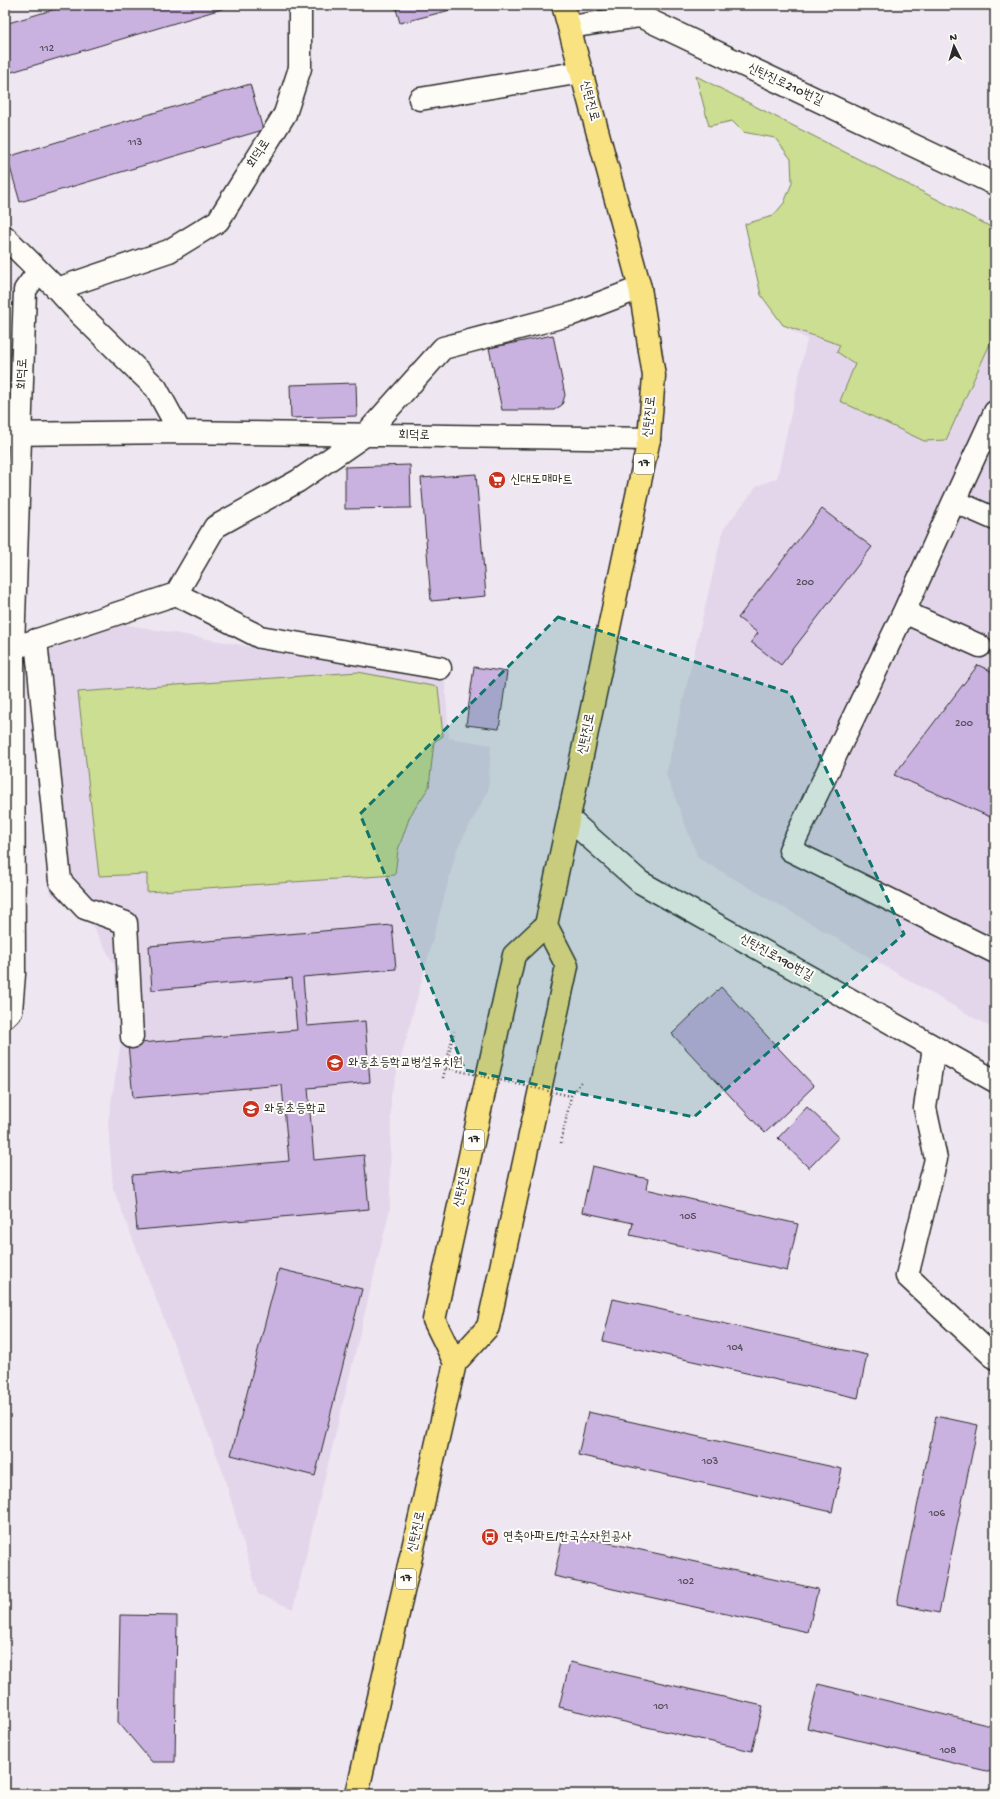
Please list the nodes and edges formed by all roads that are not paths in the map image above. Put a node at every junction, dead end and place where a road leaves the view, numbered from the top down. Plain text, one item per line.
1 (300, 5) edge
2 (563, 5) edge
3 (570, 27) junction
4 (582, 72) junction
5 (420, 99) dead end
6 (995, 184) edge
7 (5, 237) edge
8 (39, 271) junction
9 (640, 288) junction
10 (58, 289) junction
11 (995, 412) edge
12 (180, 432) junction
13 (13, 434) edge
14 (365, 435) junction
15 (649, 439) junction
16 (954, 500) junction
17 (995, 519) edge
18 (176, 594) junction
19 (904, 612) junction
20 (36, 640) junction
21 (980, 646) dead end
22 (13, 648) junction
23 (440, 668) dead end
24 (569, 819) junction
25 (546, 925) junction
26 (995, 952) edge
27 (10, 967) edge
28 (5, 1017) edge
29 (132, 1037) dead end
30 (934, 1047) junction
31 (995, 1081) edge
32 (995, 1358) edge
33 (455, 1363) junction
34 (357, 1794) edge

1 - 10 street, 회덕로
2 - 3 main road, 신탄진로 / 17
3 - 4 main road, 신탄진로 / 17
3 - 6 street, 신탄진로210번길
4 - 5 street
4 - 9 main road, 신탄진로 / 17
7 - 8 street
8 - 10 street
8 - 13 street, 회덕로
9 - 14 street
9 - 15 main road, 신탄진로 / 17
10 - 12 street
11 - 16 street
12 - 13 street, 회덕로
12 - 14 street, 회덕로
13 - 22 street, 회덕로
14 - 15 street, 회덕로
14 - 18 street
15 - 24 main road, 신탄진로 / 17
16 - 17 street
16 - 19 street
18 - 20 street
18 - 23 street
19 - 21 street
19 - 26 street
20 - 22 street
20 - 29 street
22 - 27 street, 회덕로
24 - 25 main road, 신탄진로 / 17
24 - 30 street, 신탄진로190번길
25 - 33 main road, 신탄진로 / 17
25 - 33 main road, 신탄진로 / 17
27 - 28 street, 회덕로
30 - 31 street, 신탄진로190번길
30 - 32 street
33 - 34 main road, 신탄진로 / 17

